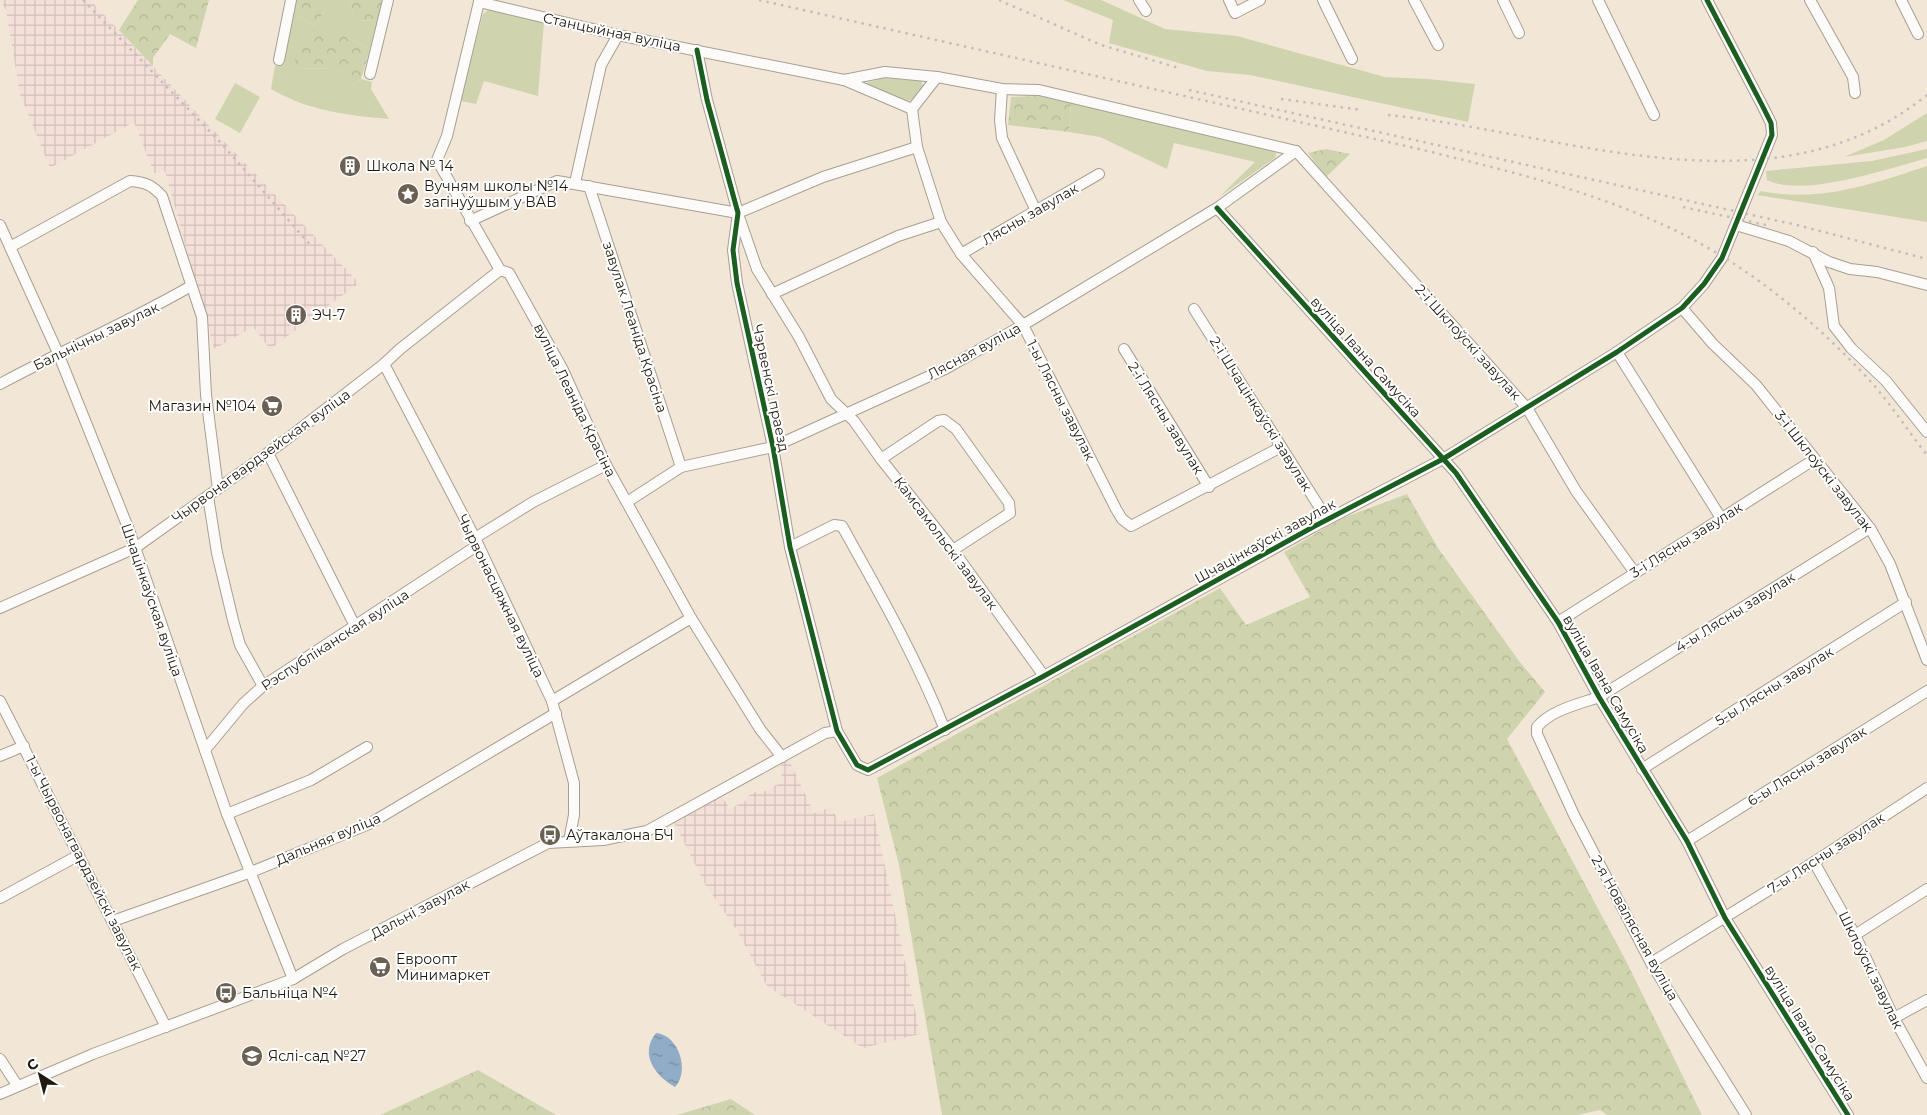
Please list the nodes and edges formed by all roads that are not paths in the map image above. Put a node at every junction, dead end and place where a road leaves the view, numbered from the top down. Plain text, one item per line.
1 (291, 0) edge
2 (388, 0) edge
3 (1139, 0) edge
4 (1229, 0) edge
5 (1260, 0) edge
6 (1323, 0) edge
7 (1414, 0) edge
8 (1503, 0) edge
9 (1598, 0) edge
10 (1707, 0) edge
11 (1810, 0) edge
12 (1901, 0) edge
13 (479, 1) edge
14 (1146, 11) dead end
15 (1520, 33) dead end
16 (1918, 34) dead end
17 (618, 35) junction
18 (1438, 45) dead end
19 (698, 50) junction
20 (1352, 59) dead end
21 (279, 60) dead end
22 (370, 74) dead end
23 (937, 77) junction
24 (844, 80) junction
25 (1002, 89) junction
26 (1855, 93) dead end
27 (912, 109) junction
28 (1654, 115) dead end
29 (917, 147) junction
30 (1296, 151) junction
31 (1099, 174) dead end
32 (575, 183) junction
33 (589, 186) junction
34 (1217, 208) junction
35 (1036, 211) junction
36 (738, 213) junction
37 (470, 220) junction
38 (941, 222) junction
39 (0, 225) edge
40 (1736, 225) junction
41 (10, 247) junction
42 (1813, 252) junction
43 (961, 254) junction
44 (500, 270) junction
45 (1927, 285) edge
46 (191, 286) junction
47 (772, 294) junction
48 (1682, 308) junction
49 (1194, 309) dead end
50 (1024, 325) junction
51 (1124, 348) dead end
52 (1616, 352) junction
53 (58, 353) junction
54 (384, 364) junction
55 (0, 384) edge
56 (1527, 408) junction
57 (844, 413) junction
58 (1927, 432) edge
59 (773, 447) junction
60 (1281, 447) junction
61 (268, 453) junction
62 (881, 459) junction
63 (1443, 459) junction
64 (1815, 459) junction
65 (606, 465) junction
66 (682, 467) junction
67 (1209, 487) junction
68 (218, 489) junction
69 (208, 496) junction
70 (627, 502) junction
71 (1721, 518) junction
72 (1327, 519) junction
73 (1870, 528) junction
74 (476, 542) junction
75 (790, 547) junction
76 (135, 548) junction
77 (953, 550) junction
78 (1635, 573) junction
79 (1906, 602) junction
80 (0, 608) edge
81 (691, 618) junction
82 (1558, 622) junction
83 (355, 626) junction
84 (1927, 660) edge
85 (1044, 676) junction
86 (263, 686) junction
87 (1927, 691) edge
88 (1599, 697) junction
89 (0, 701) edge
90 (552, 701) junction
91 (556, 713) junction
92 (945, 730) junction
93 (837, 731) junction
94 (1537, 734) joint
95 (24, 746) junction
96 (367, 746) dead end
97 (204, 750) junction
98 (0, 756) edge
99 (782, 757) junction
100 (1642, 769) junction
101 (1927, 788) edge
102 (227, 814) junction
103 (569, 841) junction
104 (1687, 841) junction
105 (79, 855) junction
106 (1814, 862) junction
107 (251, 872) junction
108 (1927, 889) edge
109 (0, 898) edge
110 (1725, 918) junction
111 (112, 921) junction
112 (1855, 934) junction
113 (1651, 963) junction
114 (293, 979) junction
115 (1927, 1000) edge
116 (1894, 1018) junction
117 (166, 1026) junction
118 (0, 1059) edge
119 (1927, 1078) edge
120 (17, 1086) junction
121 (0, 1094) edge
122 (1746, 1115) edge
123 (1848, 1115) edge

1 - 21 street
2 - 22 street
3 - 14 street
4 - 5 street
6 - 20 street
7 - 18 street
8 - 15 street
9 - 28 street
10 - 40 street, Шчацінкаўскі завулак
11 - 26 street
12 - 16 street
13 - 17 street, Станцыйная вуліца
13 - 37 street, вуліца Леаніда Красіна
17 - 19 street, Станцыйная вуліца
17 - 32 street
19 - 24 street, Станцыйная вуліца
19 - 36 street, Чэрвенскі праезд
23 - 24 street
23 - 25 street
23 - 27 street
24 - 27 street, Станцыйная вуліца
25 - 30 street
25 - 35 street
27 - 29 street
29 - 36 street
29 - 38 street, 1-ы Лясны завулак
30 - 34 street, Лясная вуліца
30 - 56 street, 2-і Шклоўскі завулак
31 - 35 street, Лясны завулак
32 - 33 street
32 - 37 street
33 - 36 street
33 - 66 street, завулак Леаніда Красіна
34 - 50 street, Лясная вуліца
34 - 63 street, вуліца Івана Самусіка
35 - 43 street, Лясны завулак
36 - 47 street, Камсамольскі завулак
36 - 59 street, Чэрвенскі праезд
37 - 44 street, вуліца Леаніда Красіна
38 - 43 street, 1-ы Лясны завулак
38 - 47 street
39 - 41 street, Шчацінкаўская вуліца
40 - 42 street
40 - 48 street, Шчацінкаўскі завулак
41 - 46 street
41 - 53 street, Шчацінкаўская вуліца
42 - 45 street
42 - 58 street
43 - 50 street, 1-ы Лясны завулак
44 - 54 street, Чырвонагвардзейская вуліца
44 - 65 street, вуліца Леаніда Красіна
46 - 53 street, Бальнічны завулак
46 - 68 street
47 - 57 street, Камсамольскі завулак
48 - 52 street, Шчацінкаўскі завулак
48 - 64 street, 3-і Шклоўскі завулак
49 - 60 street, 2-і Шчацінкаўскі завулак
50 - 57 street, Лясная вуліца
50 - 67 street, 1-ы Лясны завулак
51 - 67 street, 2-і Лясны завулак
52 - 56 street, Шчацінкаўскі завулак
52 - 71 street
53 - 55 street, Бальнічны завулак
53 - 76 street, Шчацінкаўская вуліца
54 - 61 street, Чырвонагвардзейская вуліца
54 - 74 street, Чырвонасцяжная вуліца
56 - 63 street, Шчацінкаўскі завулак
56 - 78 street, 2-і Шклоўскі завулак
57 - 59 street, Лясная вуліца
57 - 62 street, Камсамольскі завулак
59 - 66 street, Лясная вуліца
59 - 75 street, Чэрвенскі праезд
60 - 67 street
60 - 72 street, 2-і Шчацінкаўскі завулак
61 - 68 street, Чырвонагвардзейская вуліца
61 - 83 street
62 - 77 street, Камсамольскі завулак
62 - 77 street
63 - 72 street, Шчацінкаўскі завулак
63 - 82 street, вуліца Івана Самусіка
64 - 71 street, 3-і Лясны завулак
64 - 73 street, 3-і Шклоўскі завулак
65 - 70 street, вуліца Леаніда Красіна
65 - 74 street, Рэспубліканская вуліца
66 - 70 street, Лясная вуліца
68 - 69 street, Чырвонагвардзейская вуліца
69 - 76 street, Чырвонагвардзейская вуліца
69 - 86 street
70 - 81 street, вуліца Леаніда Красіна
71 - 78 street, 3-і Лясны завулак
72 - 85 street, Шчацінкаўскі завулак
73 - 79 street, 3-і Шклоўскі завулак
73 - 88 street, 4-ы Лясны завулак
74 - 83 street, Рэспубліканская вуліца
74 - 90 street, Чырвонасцяжная вуліца
75 - 92 street
75 - 93 street, Чэрвенскі праезд
76 - 80 street, Чырвонагвардзейская вуліца
76 - 97 street, Шчацінкаўская вуліца
77 - 85 street, Камсамольскі завулак
78 - 82 street, 3-і Лясны завулак
79 - 84 street, 3-і Шклоўскі завулак
79 - 100 street, 5-ы Лясны завулак
81 - 90 street
81 - 99 street, вуліца Леаніда Красіна
82 - 88 street, вуліца Івана Самусіка
83 - 86 street, Рэспубліканская вуліца
85 - 92 street, Шчацінкаўскі завулак
86 - 97 street, Рэспубліканская вуліца
87 - 104 street, 6-ы Лясны завулак
88 - 94 street, 4-ы Лясны завулак
88 - 100 street, вуліца Івана Самусіка
89 - 95 street, 1-ы Чырвонагвардзейскі завулак
90 - 91 street, Чырвонасцяжная вуліца
91 - 103 street, Чырвонасцяжная вуліца
91 - 107 street, Дальняя вуліца
92 - 93 street, Шчацінкаўскі завулак
93 - 99 street, Дальні завулак
94 - 113 street, 2-я Новалясная вуліца
95 - 98 street
95 - 105 street, 1-ы Чырвонагвардзейскі завулак
96 - 102 street
97 - 102 street, Шчацінкаўская вуліца
99 - 103 street, Дальні завулак
100 - 104 street, вуліца Івана Самусіка
101 - 106 street, 7-ы Лясны завулак
102 - 107 street, Шчацінкаўская вуліца
103 - 114 street, Дальні завулак
104 - 110 street, вуліца Івана Самусіка
105 - 109 street
105 - 111 street, 1-ы Чырвонагвардзейскі завулак
106 - 110 street, 7-ы Лясны завулак
106 - 112 street, Шклоўскі завулак
107 - 111 street, Дальняя вуліца
107 - 114 street, Шчацінкаўская вуліца
108 - 112 street
110 - 113 street, 7-ы Лясны завулак
110 - 123 street, вуліца Івана Самусіка
111 - 117 street, 1-ы Чырвонагвардзейскі завулак
112 - 116 street, Шклоўскі завулак
113 - 122 street, 2-я Новалясная вуліца
114 - 117 street, Дальні завулак
115 - 116 street
116 - 119 street, Шклоўскі завулак
117 - 120 street, Дальні завулак
118 - 120 street
120 - 121 street, Дальні завулак

